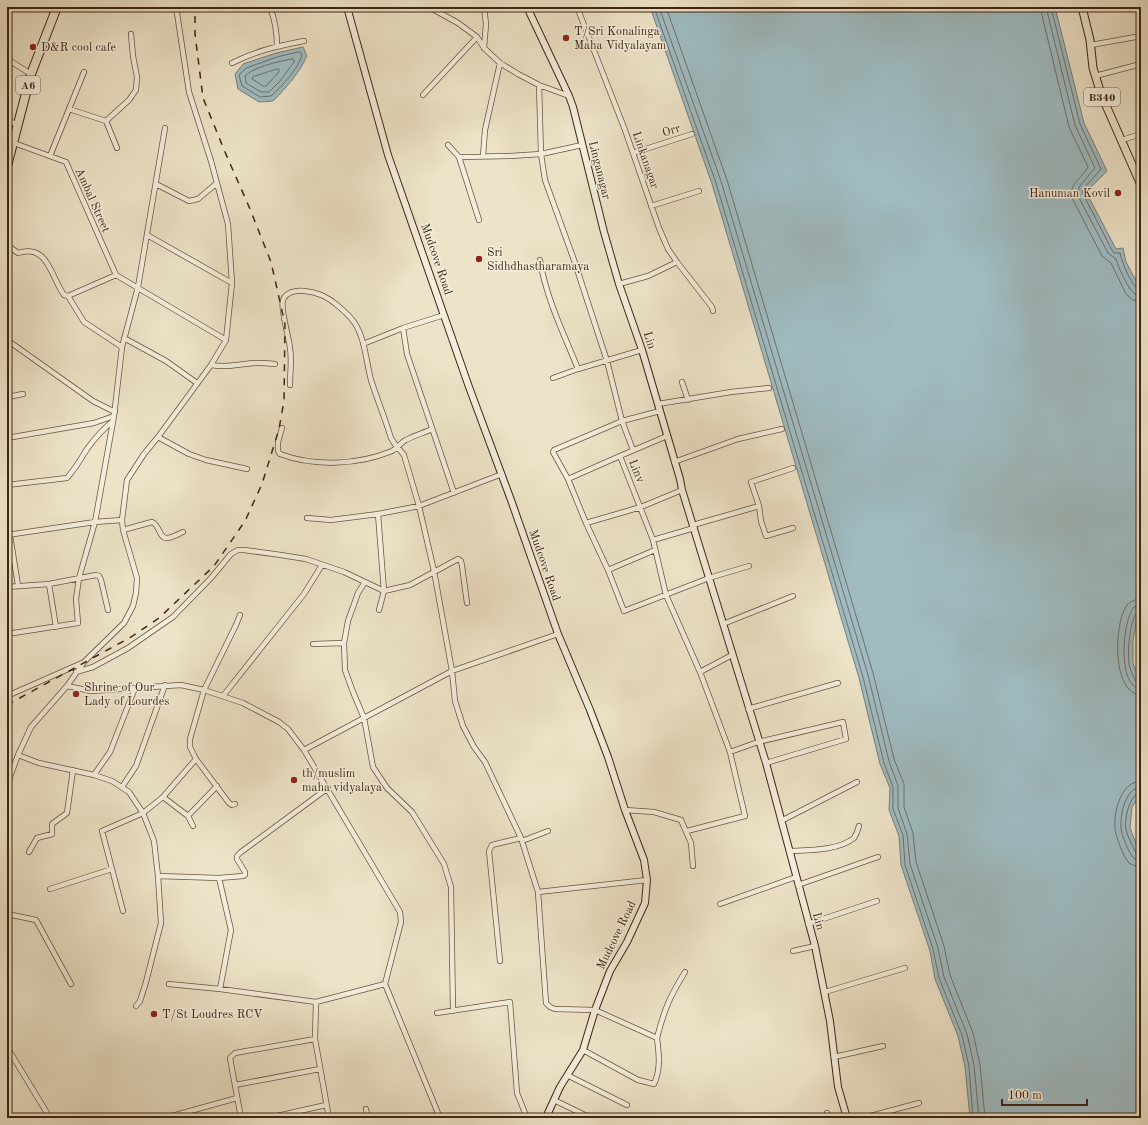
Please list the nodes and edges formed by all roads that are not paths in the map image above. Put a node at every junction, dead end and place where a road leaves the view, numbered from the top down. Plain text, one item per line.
1 (57, 7) edge
2 (174, 7) edge
3 (270, 7) edge
4 (347, 7) edge
5 (429, 7) edge
6 (484, 7) edge
7 (527, 7) edge
8 (577, 7) edge
9 (1082, 7) edge
10 (131, 34) dead end
11 (1141, 36) edge
12 (477, 37) junction
13 (304, 41) dead end
14 (1091, 45) junction
15 (277, 46) junction
16 (484, 48) junction
17 (7, 59) edge
18 (232, 63) dead end
19 (500, 63) junction
20 (1141, 64) edge
21 (84, 72) dead end
22 (31, 74) junction
23 (1095, 76) junction
24 (539, 85) junction
25 (424, 95) dead end
26 (569, 96) junction
27 (69, 109) junction
28 (7, 119) edge
29 (106, 121) junction
30 (18, 126) junction
31 (165, 128) dead end
32 (692, 134) dead end
33 (1141, 134) edge
34 (1122, 140) junction
35 (14, 142) junction
36 (448, 145) dead end
37 (582, 145) junction
38 (117, 148) dead end
39 (633, 153) junction
40 (541, 154) junction
41 (50, 156) junction
42 (483, 156) junction
43 (459, 157) junction
44 (7, 166) edge
45 (217, 183) junction
46 (1141, 183) edge
47 (156, 184) junction
48 (698, 190) dead end
49 (651, 206) junction
50 (479, 220) dead end
51 (147, 235) junction
52 (7, 245) edge
53 (540, 260) dead end
54 (677, 262) junction
55 (116, 275) junction
56 (232, 283) junction
57 (619, 284) junction
58 (138, 287) junction
59 (68, 296) junction
60 (713, 311) dead end
61 (444, 315) junction
62 (403, 328) junction
63 (124, 338) junction
64 (7, 340) edge
65 (226, 340) junction
66 (363, 344) junction
67 (122, 347) junction
68 (642, 350) junction
69 (607, 361) junction
70 (275, 364) dead end
71 (211, 365) junction
72 (578, 369) junction
73 (553, 378) dead end
74 (682, 382) dead end
75 (197, 383) junction
76 (290, 385) dead end
77 (769, 388) dead end
78 (23, 394) dead end
79 (7, 397) edge
80 (688, 400) junction
81 (659, 407) junction
82 (114, 416) junction
83 (622, 421) junction
84 (282, 428) dead end
85 (432, 429) junction
86 (782, 429) dead end
87 (667, 436) junction
88 (158, 437) junction
89 (7, 438) edge
90 (399, 447) junction
91 (633, 450) junction
92 (620, 456) junction
93 (674, 462) junction
94 (247, 468) dead end
95 (793, 468) dead end
96 (502, 474) junction
97 (568, 479) junction
98 (7, 485) edge
99 (682, 490) junction
100 (454, 493) junction
101 (419, 506) junction
102 (759, 506) junction
103 (641, 507) junction
104 (378, 514) junction
105 (7, 517) edge
106 (307, 518) dead end
107 (122, 520) junction
108 (95, 522) junction
109 (586, 523) junction
110 (694, 527) junction
111 (793, 528) dead end
112 (123, 530) junction
113 (183, 532) dead end
114 (8, 535) edge
115 (653, 540) junction
116 (655, 550) junction
117 (322, 565) junction
118 (749, 566) dead end
119 (608, 570) junction
120 (434, 571) junction
121 (79, 578) junction
122 (709, 578) junction
123 (365, 582) junction
124 (49, 584) junction
125 (18, 585) junction
126 (7, 587) edge
127 (384, 591) junction
128 (666, 595) junction
129 (794, 596) dead end
130 (467, 604) dead end
131 (108, 610) dead end
132 (379, 610) dead end
133 (240, 615) dead end
134 (723, 624) junction
135 (56, 627) junction
136 (7, 634) edge
137 (558, 634) junction
138 (344, 643) junction
139 (313, 644) dead end
140 (732, 655) junction
141 (84, 662) junction
142 (452, 671) junction
143 (76, 672) junction
144 (700, 672) junction
145 (838, 683) dead end
146 (165, 685) junction
147 (67, 686) junction
148 (135, 688) junction
149 (204, 690) junction
150 (7, 696) edge
151 (223, 696) junction
152 (748, 709) junction
153 (364, 718) junction
154 (758, 742) junction
155 (304, 750) junction
156 (730, 752) junction
157 (18, 755) junction
158 (196, 759) junction
159 (766, 763) junction
160 (73, 770) junction
161 (94, 775) junction
162 (856, 782) dead end
163 (7, 785) edge
164 (218, 786) junction
165 (122, 787) junction
166 (328, 788) junction
167 (163, 797) junction
168 (235, 804) dead end
169 (625, 810) junction
170 (143, 813) junction
171 (188, 816) junction
172 (781, 821) junction
173 (193, 826) dead end
174 (859, 826) dead end
175 (548, 831) dead end
176 (687, 831) junction
177 (521, 840) junction
178 (789, 851) junction
179 (29, 852) dead end
180 (878, 856) dead end
181 (693, 866) dead end
182 (112, 869) junction
183 (158, 876) junction
184 (796, 877) junction
185 (219, 878) junction
186 (647, 880) junction
187 (798, 885) junction
188 (50, 888) dead end
189 (538, 892) junction
190 (877, 901) dead end
191 (720, 904) dead end
192 (123, 911) dead end
193 (7, 914) edge
194 (808, 924) junction
195 (815, 946) junction
196 (792, 951) dead end
197 (500, 961) dead end
198 (905, 968) dead end
199 (685, 972) dead end
200 (71, 984) dead end
201 (169, 984) dead end
202 (385, 984) junction
203 (220, 988) junction
204 (825, 992) junction
205 (316, 1002) junction
206 (136, 1006) dead end
207 (595, 1010) junction
208 (453, 1011) junction
209 (437, 1013) dead end
210 (657, 1038) junction
211 (315, 1039) junction
212 (883, 1046) dead end
213 (7, 1047) edge
214 (582, 1050) junction
215 (834, 1057) junction
216 (320, 1069) junction
217 (567, 1075) junction
218 (235, 1086) junction
219 (237, 1098) junction
220 (554, 1100) junction
221 (919, 1103) dead end
222 (326, 1105) junction
223 (627, 1105) dead end
224 (366, 1109) dead end
225 (50, 1118) edge
226 (172, 1118) edge
227 (241, 1118) edge
228 (268, 1118) edge
229 (329, 1118) edge
230 (368, 1118) edge
231 (440, 1118) edge
232 (527, 1118) edge
233 (547, 1118) edge
234 (591, 1118) edge
235 (847, 1118) edge
236 (863, 1118) edge

1 - 22 highway, A6
2 - 45 street
3 - 15 street
4 - 61 street, Mudcove Road
5 - 12 street
6 - 16 street
7 - 26 street, Linganagar
8 - 39 street, Linkanagar
9 - 14 main road, B340
10 - 29 street
11 - 14 street
12 - 16 street
12 - 25 street
13 - 15 street
14 - 23 main road, B340
15 - 18 street
16 - 19 street
17 - 22 street
19 - 24 street
19 - 42 street
20 - 23 street
21 - 27 street
22 - 30 highway, A6
23 - 34 main road, B340
24 - 26 street
24 - 40 street
26 - 37 street, Linganagar
27 - 29 street
27 - 41 street
28 - 30 street
29 - 38 street
30 - 35 highway, A6
31 - 47 street
32 - 39 street, Orr
33 - 34 street
34 - 46 main road, B340
35 - 41 street, Ambal Street
35 - 44 highway, A6
36 - 43 street
37 - 40 street
37 - 57 street, Linganagar
39 - 49 street, Linkanagar
40 - 42 street
40 - 69 street
41 - 55 street, Ambal Street
42 - 43 street
43 - 50 street
45 - 47 street
45 - 56 street
47 - 51 street
48 - 49 street
49 - 54 street, Linkanagar
51 - 56 street
51 - 58 street
52 - 59 street
53 - 72 street
54 - 57 street
54 - 60 street, Linkanagar
55 - 58 street
55 - 59 street
56 - 65 street
57 - 68 street, Lin
58 - 63 street
58 - 65 street
59 - 67 street
61 - 62 street
61 - 96 street, Mudcove Road
62 - 66 street
62 - 85 street
63 - 67 street
63 - 75 street
64 - 82 street
65 - 71 street
66 - 76 street
66 - 90 street
67 - 82 street
68 - 69 street
68 - 81 street, Lin
69 - 72 street
69 - 83 street
70 - 71 street
71 - 75 street
72 - 73 street
74 - 80 street
75 - 88 street
77 - 80 street
78 - 79 street
80 - 81 street
81 - 83 street
81 - 87 street, Lin
82 - 89 street
82 - 98 street
82 - 108 street
83 - 91 street
83 - 97 street
84 - 90 street
85 - 90 street
85 - 100 street
86 - 93 street
87 - 91 street, Linv
87 - 93 street, Lin
88 - 94 street
88 - 107 street
90 - 101 street
91 - 92 street, Linv
92 - 97 street
92 - 103 street, Linv
93 - 99 street, Lin
95 - 102 street
96 - 100 street
96 - 137 street, Mudcove Road
97 - 109 street
99 - 103 street
99 - 110 street, Lin
100 - 101 street
101 - 104 street
101 - 120 street
102 - 110 street
102 - 111 street
103 - 109 street
103 - 115 street, Linv
104 - 106 street
104 - 127 street
105 - 114 street
107 - 108 street
107 - 112 street
108 - 114 street
108 - 121 street
109 - 119 street
110 - 115 street
110 - 122 street, Lin
112 - 113 street
112 - 141 street
114 - 125 street
115 - 116 street
116 - 119 street
116 - 128 street
117 - 123 street
117 - 143 street
117 - 151 street
118 - 122 street
119 - 128 street
120 - 127 street
120 - 130 street
120 - 142 street
121 - 124 street
121 - 131 street
121 - 135 street
122 - 128 street
122 - 134 street, Lin
123 - 127 street
123 - 138 street
124 - 125 street
124 - 135 street
125 - 126 street
127 - 132 street
128 - 144 street
129 - 134 street
133 - 149 street
134 - 140 street, Lin
135 - 136 street
137 - 142 street
137 - 169 street, Mudcove Road
138 - 139 street
138 - 153 street
140 - 144 street
140 - 152 street, Lin
141 - 143 street
141 - 150 street
142 - 153 street
142 - 177 street
143 - 147 street
144 - 156 street
145 - 152 street
146 - 148 street
146 - 149 street
146 - 165 street
147 - 148 street
147 - 157 street
148 - 161 street
149 - 151 street
149 - 158 street
151 - 155 street
152 - 154 street, Lin
153 - 155 street
153 - 208 street
154 - 156 street
154 - 159 street, Lin
154 - 159 street
155 - 166 street
156 - 176 street
157 - 160 street
157 - 163 street
158 - 164 street
158 - 167 street
159 - 172 street, Lin
160 - 161 street
160 - 179 street
161 - 165 street
162 - 172 street
164 - 168 street
164 - 171 street
165 - 170 street
166 - 185 street
166 - 202 street
167 - 170 street
167 - 171 street
169 - 176 street
169 - 186 street, Mudcove Road
170 - 182 street
170 - 183 street
171 - 173 street
172 - 178 street, Lin
174 - 178 street
175 - 177 street
176 - 181 street
177 - 189 street
177 - 197 street
178 - 184 street, Lin
180 - 187 street
182 - 188 street
182 - 192 street
183 - 185 street
183 - 206 street
184 - 187 street, Lin
184 - 191 street
185 - 203 street
186 - 189 street
186 - 207 street, Mudcove Road
187 - 194 street, Lin
189 - 207 street
190 - 194 street
193 - 200 street
194 - 195 street, Lin
195 - 196 street
195 - 204 street, Lin
198 - 204 street
199 - 210 street
201 - 203 street
202 - 205 street
202 - 231 street
203 - 205 street
204 - 215 street, Lin
205 - 211 street
207 - 210 street
207 - 214 street, Mudcove Road
208 - 209 street
208 - 232 street
210 - 214 street
211 - 216 street
211 - 218 street
212 - 215 street
213 - 225 street
214 - 217 street, Mudcove Road
215 - 235 street, Lin
216 - 218 street
216 - 222 street
217 - 220 street, Mudcove Road
217 - 223 street
218 - 219 street
219 - 226 street
219 - 227 street
220 - 233 street, Mudcove Road
220 - 234 street
221 - 236 street
222 - 228 street
222 - 229 street
224 - 230 street

